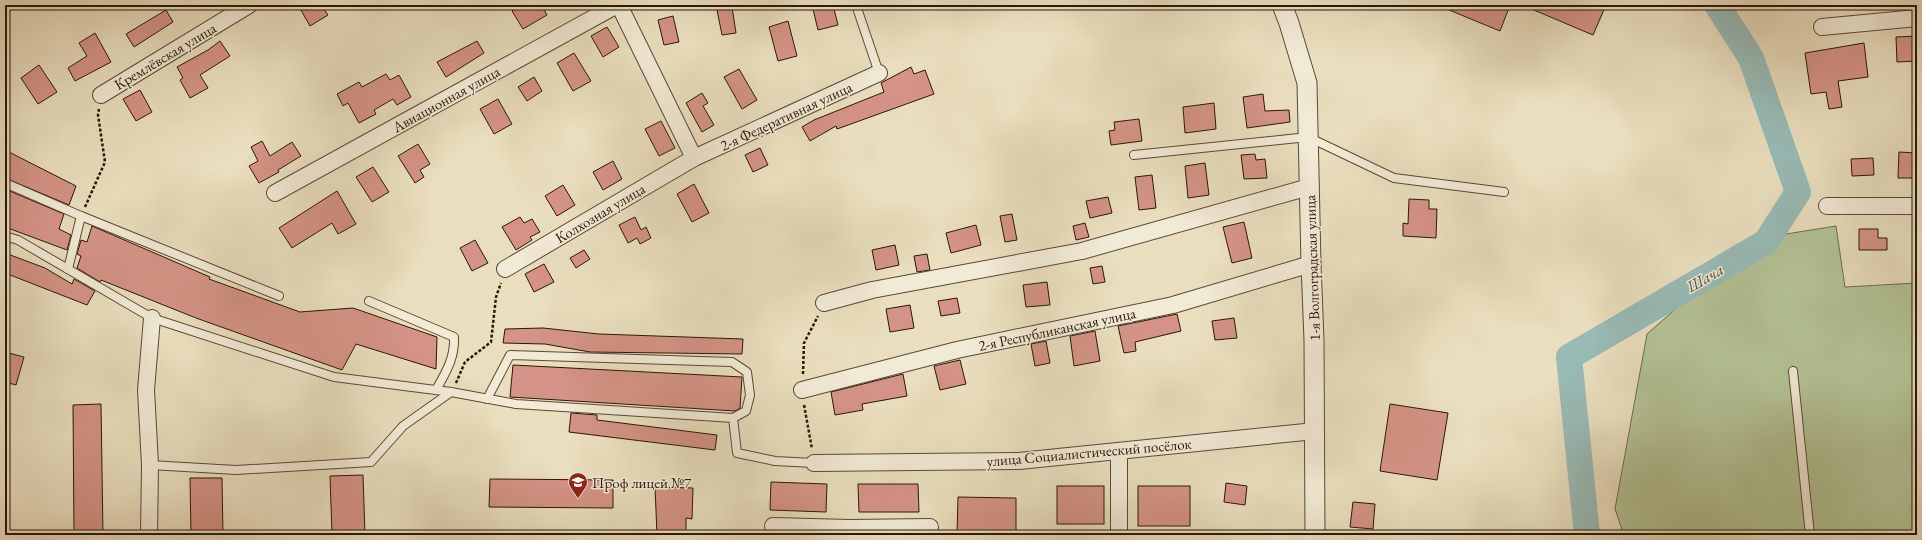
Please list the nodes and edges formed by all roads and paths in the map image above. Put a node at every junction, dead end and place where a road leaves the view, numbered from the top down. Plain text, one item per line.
1 (249, 5) edge
2 (618, 5) edge
3 (856, 5) edge
4 (1282, 5) edge
5 (1917, 18) edge
6 (1822, 27) dead end
7 (878, 74) joint
8 (101, 95) joint
9 (1308, 137) junction
10 (1134, 155) dead end
11 (694, 158) junction
12 (5, 183) edge
13 (1309, 187) junction
14 (1504, 192) dead end
15 (275, 193) dead end
16 (1827, 206) dead end
17 (1917, 206) edge
18 (81, 216) junction
19 (5, 236) edge
20 (1311, 264) junction
21 (68, 269) junction
22 (505, 269) joint
23 (279, 296) dead end
24 (369, 301) dead end
25 (824, 303) dead end
26 (152, 318) junction
27 (1793, 370) dead end
28 (436, 390) junction
29 (802, 390) dead end
30 (452, 392) junction
31 (487, 399) junction
32 (733, 418) junction
33 (1315, 431) junction
34 (1119, 451) junction
35 (814, 463) joint
36 (150, 465) junction
37 (773, 526) dead end
38 (930, 526) dead end
39 (850, 532) edge
40 (149, 535) edge
41 (1119, 535) edge
42 (1315, 535) edge
43 (1810, 535) edge

1 - 8 street, Кремлёвская улица
2 - 11 street
2 - 15 street, Авиационная улица
3 - 7 lane
4 - 9 street, 1-я Волгоградская улица
5 - 6 street
7 - 11 street, 2-я Федеративная улица
8 - 18 path
9 - 10 lane
9 - 13 street, 1-я Волгоградская улица
9 - 14 lane
11 - 22 street, Колхозная улица
12 - 18 lane
13 - 20 street, 1-я Волгоградская улица
13 - 25 street
16 - 17 street
18 - 21 lane
18 - 23 lane
19 - 21 lane
20 - 29 street, 2-я Республиканская улица
20 - 33 street, 1-я Волгоградская улица
21 - 26 lane
22 - 30 path
24 - 28 lane
26 - 28 lane
26 - 36 street
27 - 43 lane
28 - 30 lane
30 - 31 lane
30 - 36 lane
31 - 32 lane
31 - 32 lane
32 - 35 lane
33 - 34 street, улица Социалистический посёлок
33 - 42 street, 1-я Волгоградская улица
34 - 35 street, улица Социалистический посёлок
34 - 41 street
36 - 40 street
37 - 39 street
38 - 39 street

